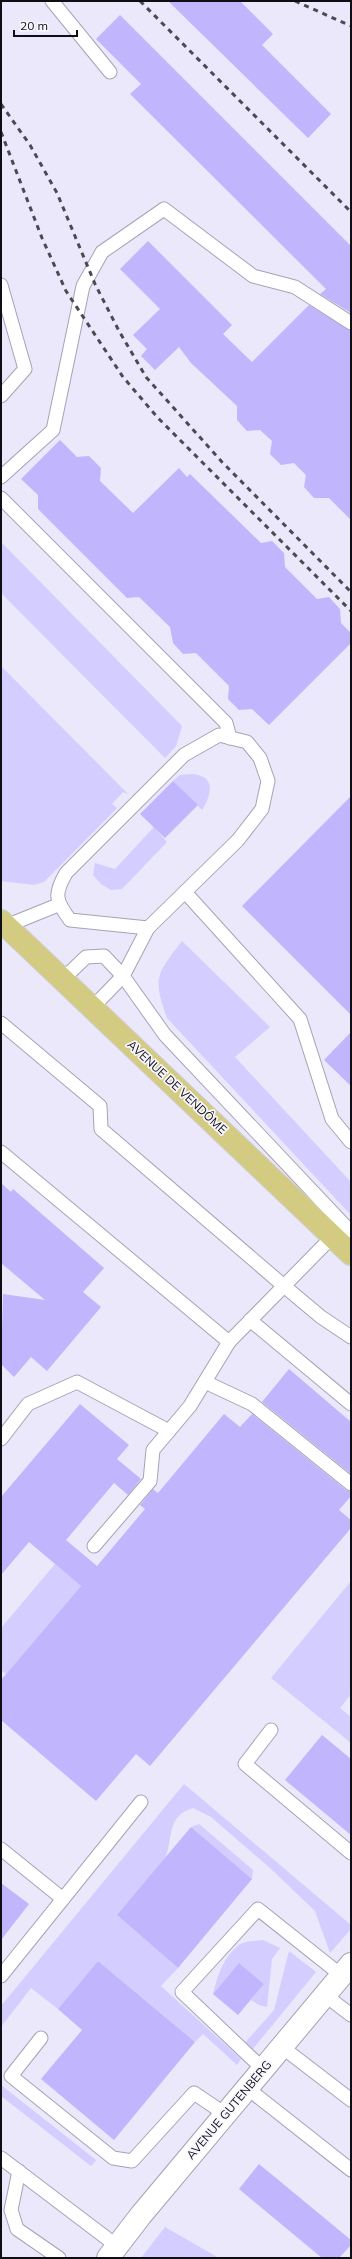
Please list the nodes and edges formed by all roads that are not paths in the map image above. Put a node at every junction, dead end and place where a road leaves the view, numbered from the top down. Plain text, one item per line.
1 (52, 1) edge
2 (110, 72) dead end
3 (1, 285) edge
4 (351, 323) edge
5 (1, 396) edge
6 (1, 477) edge
7 (1, 498) edge
8 (230, 738) junction
9 (185, 892) junction
10 (58, 905) junction
11 (3, 924) edge
12 (148, 928) junction
13 (123, 976) junction
14 (63, 979) junction
15 (93, 1007) junction
16 (1, 1023) edge
17 (351, 1142) edge
18 (1, 1152) edge
19 (342, 1236) edge
20 (351, 1254) edge
21 (284, 1286) junction
22 (250, 1320) junction
23 (351, 1337) edge
24 (229, 1342) junction
25 (205, 1382) junction
26 (351, 1404) edge
27 (169, 1431) junction
28 (1, 1439) edge
29 (351, 1484) edge
30 (94, 1546) dead end
31 (271, 1730) dead end
32 (141, 1802) dead end
33 (1, 1849) edge
34 (351, 1853) edge
35 (63, 1899) junction
36 (346, 1969) edge
37 (1, 1976) edge
38 (325, 1995) junction
39 (351, 2015) edge
40 (41, 2038) dead end
41 (282, 2047) junction
42 (263, 2069) junction
43 (247, 2088) junction
44 (351, 2100) edge
45 (226, 2114) junction
46 (1, 2158) edge
47 (351, 2170) edge
48 (19, 2171) junction
49 (113, 2252) edge
50 (59, 2258) edge

1 - 2 lane
3 - 5 lane
4 - 6 lane
7 - 8 lane
8 - 9 lane
8 - 10 lane
9 - 12 lane
9 - 17 lane
10 - 11 lane
10 - 12 lane
11 - 14 main road, AVENUE DE VENDÔME
12 - 13 lane
13 - 14 lane
13 - 15 lane
13 - 19 lane
14 - 15 main road, AVENUE DE VENDÔME
15 - 19 main road, AVENUE DE VENDÔME
16 - 21 lane
18 - 24 lane
19 - 20 main road, AVENUE DE VENDÔME
19 - 21 lane
21 - 22 lane
21 - 23 lane
22 - 24 lane
22 - 26 lane
24 - 25 lane
25 - 27 lane
25 - 29 lane
27 - 28 lane
27 - 30 lane
31 - 34 lane
32 - 35 lane
33 - 35 lane
35 - 37 lane
36 - 38 main road, AVENUE GUTENBERG
36 - 42 lane
38 - 39 lane
38 - 41 main road, AVENUE GUTENBERG
40 - 45 lane
41 - 42 main road, AVENUE GUTENBERG
41 - 44 lane
42 - 43 main road, AVENUE GUTENBERG
43 - 45 main road, AVENUE GUTENBERG
43 - 47 lane
45 - 49 main road, AVENUE GUTENBERG
46 - 48 lane
48 - 49 lane
48 - 50 lane

